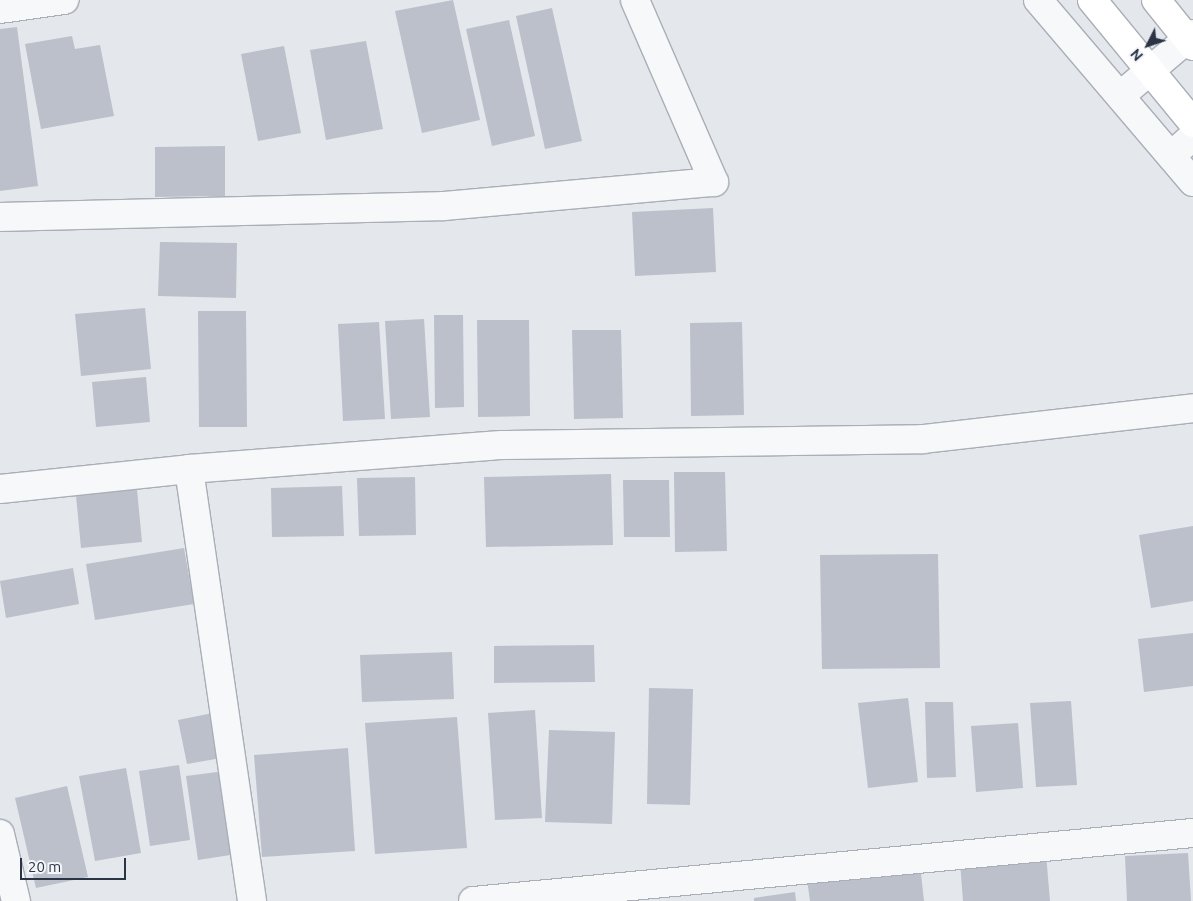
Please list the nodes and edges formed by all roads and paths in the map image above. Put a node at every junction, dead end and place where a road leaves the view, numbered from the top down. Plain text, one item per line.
1 (64, 0) edge
2 (635, 0) edge
3 (1038, 0) edge
4 (1092, 0) edge
5 (1156, 0) edge
6 (0, 9) edge
7 (1191, 40) edge
8 (1149, 71) junction
9 (1120, 96) junction
10 (1193, 123) edge
11 (1193, 136) edge
12 (1171, 156) junction
13 (1193, 182) edge
14 (0, 217) edge
15 (1193, 408) edge
16 (190, 469) junction
17 (0, 489) edge
18 (1193, 833) edge
19 (0, 834) edge
20 (16, 901) edge
21 (252, 901) edge
22 (473, 901) edge

1 - 6 street
2 - 14 street
3 - 9 street
4 - 8 highway
5 - 7 highway
7 - 8 street
8 - 9 street
8 - 10 highway
9 - 12 street
11 - 12 street
12 - 13 street
15 - 16 street
16 - 17 street
16 - 21 street
18 - 22 street
19 - 20 street

